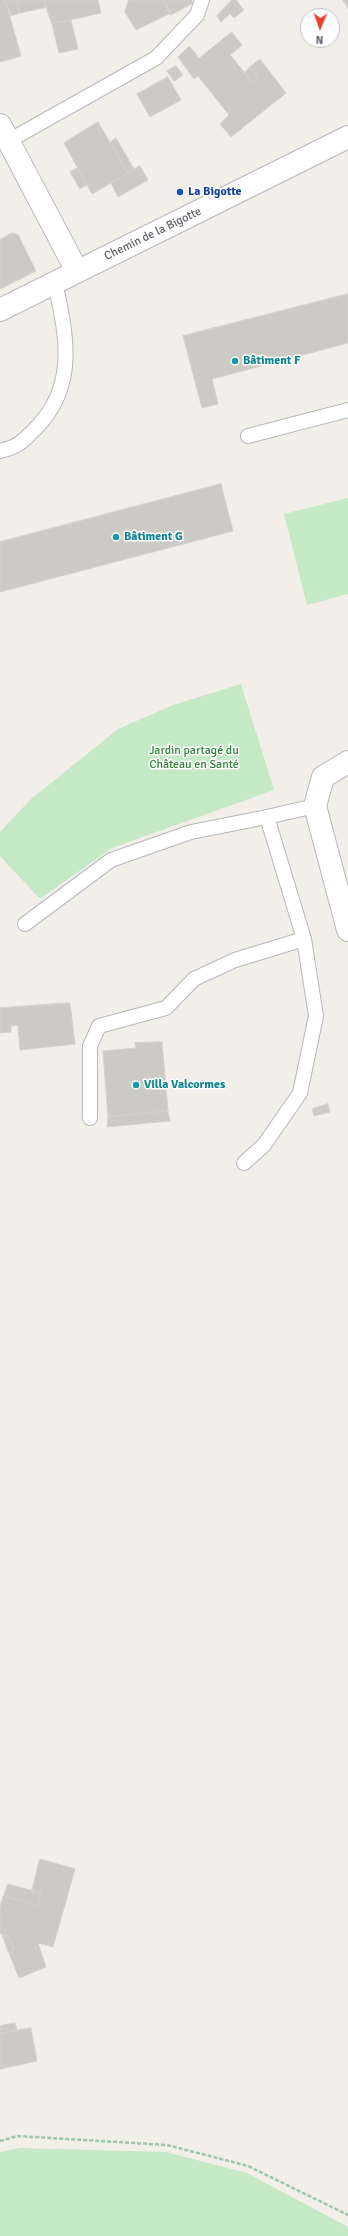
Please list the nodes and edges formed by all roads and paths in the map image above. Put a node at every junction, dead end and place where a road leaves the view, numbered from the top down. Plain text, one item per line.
1 (202, 0) edge
2 (5, 133) edge
3 (348, 137) edge
4 (77, 271) junction
5 (55, 282) junction
6 (0, 310) edge
7 (348, 410) edge
8 (248, 436) dead end
9 (0, 451) edge
10 (348, 762) edge
11 (315, 806) junction
12 (267, 817) junction
13 (25, 924) dead end
14 (348, 930) edge
15 (304, 939) junction
16 (90, 1118) dead end
17 (244, 1162) dead end
18 (0, 2141) edge
19 (348, 2215) edge

1 - 2 lane
2 - 4 street
3 - 4 street, Chemin de la Bigotte
4 - 5 street, Chemin de la Bigotte
5 - 6 street, Chemin de la Bigotte
5 - 9 lane
7 - 8 lane
10 - 11 street
11 - 12 lane
11 - 14 street
12 - 13 lane
12 - 15 lane
15 - 16 lane
15 - 17 lane
18 - 19 path

